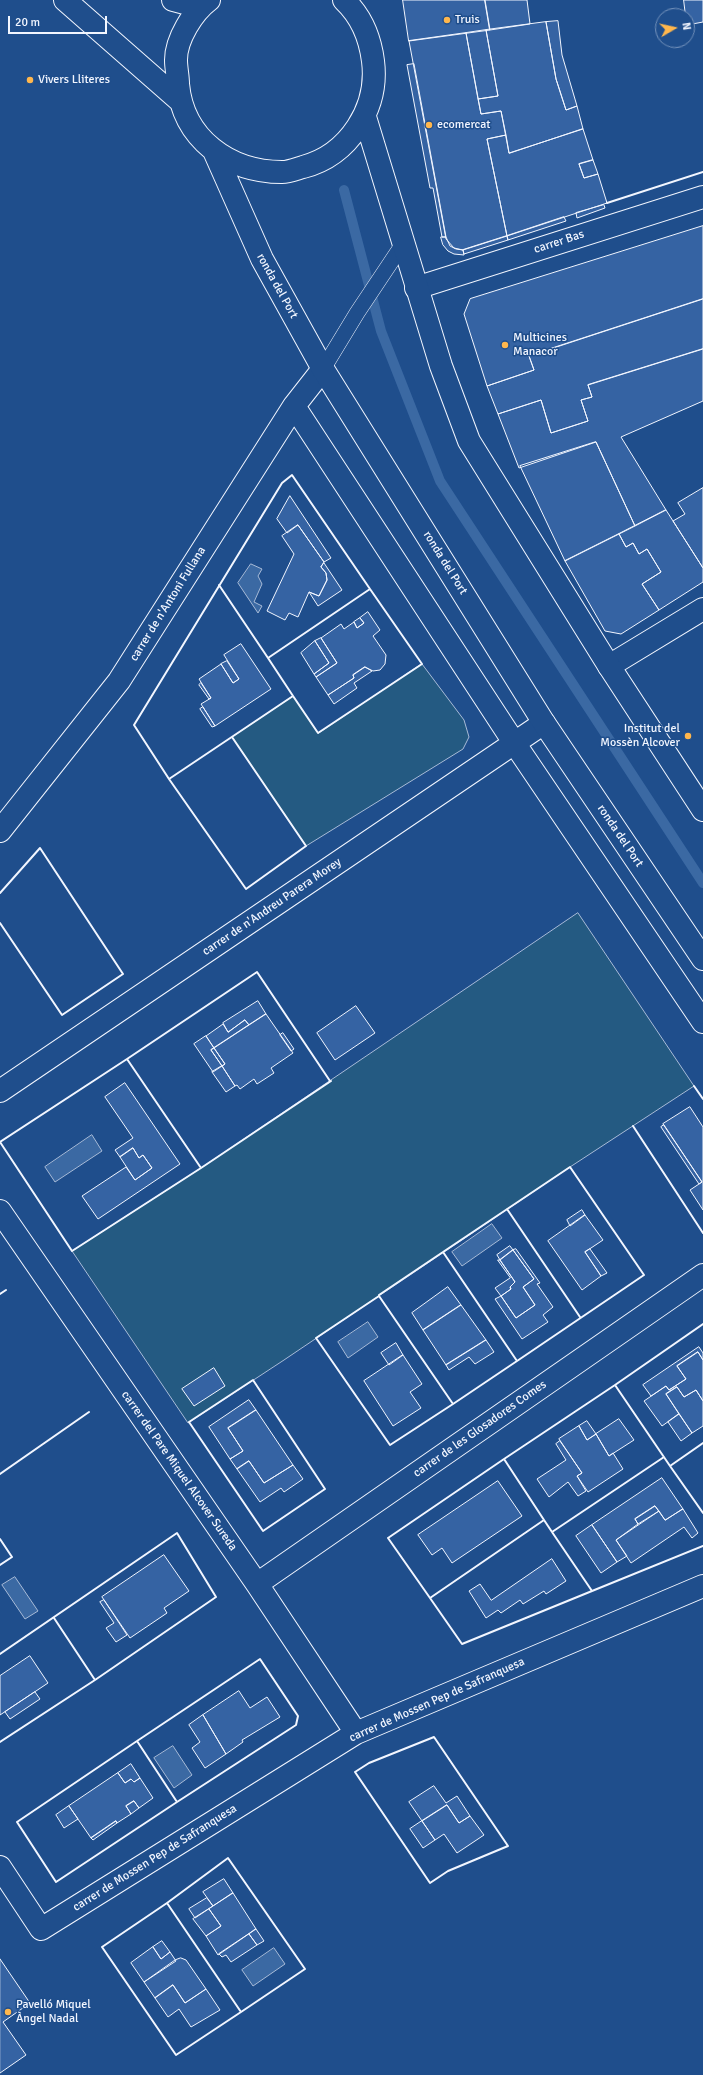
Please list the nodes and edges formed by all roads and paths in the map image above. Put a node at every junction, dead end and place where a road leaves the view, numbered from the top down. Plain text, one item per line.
1 (65, 0) edge
2 (173, 0) edge
3 (345, 0) edge
4 (204, 4) edge
5 (180, 100) junction
6 (365, 117) junction
7 (214, 151) junction
8 (703, 197) edge
9 (403, 244) junction
10 (416, 288) junction
11 (323, 369) junction
12 (294, 406) junction
13 (703, 609) edge
14 (609, 666) junction
15 (544, 723) junction
16 (515, 744) junction
17 (703, 810) edge
18 (0, 831) edge
19 (703, 959) edge
20 (703, 1022) edge
21 (0, 1091) edge
22 (0, 1211) edge
23 (703, 1275) edge
24 (257, 1584) junction
25 (703, 1586) edge
26 (356, 1733) junction
27 (0, 1867) edge

1 - 5 street
2 - 4 street
3 - 6 street
4 - 5 street
5 - 7 street
6 - 7 street
6 - 9 street
7 - 11 street, ronda del Port
8 - 10 street, carrer Bas
9 - 10 street
9 - 11 lane
10 - 14 street
11 - 12 street, carrer de n'Antoni Fullana
11 - 15 street, ronda del Port
12 - 16 street
12 - 18 street, carrer de n'Antoni Fullana
13 - 14 street
14 - 17 street
15 - 16 street, carrer de n'Andreu Parera Morey
15 - 19 street, ronda del Port
16 - 20 street
16 - 21 street, carrer de n'Andreu Parera Morey
22 - 24 street, carrer del Pare Miquel Alcover Sureda
23 - 24 street, carrer de les Glosadores Comes
24 - 26 street, carrer del Pare Miquel Alcover Sureda
25 - 26 street, carrer de Mossen Pep de Safranquesa
26 - 27 street, carrer de Mossen Pep de Safranquesa

